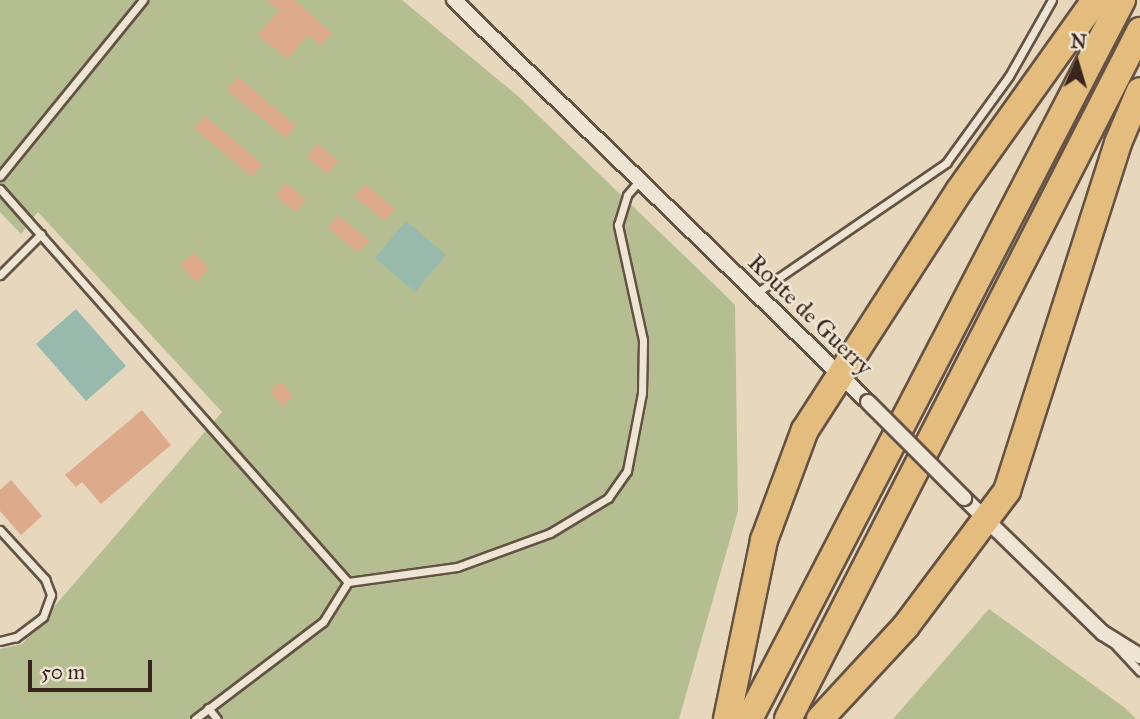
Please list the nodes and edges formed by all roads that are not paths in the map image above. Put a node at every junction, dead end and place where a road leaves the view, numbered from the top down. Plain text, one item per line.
1 (143, 0) edge
2 (454, 0) edge
3 (1052, 0) edge
4 (1095, 0) edge
5 (1122, 0) edge
6 (1140, 31) edge
7 (1140, 90) edge
8 (0, 176) edge
9 (639, 181) junction
10 (0, 189) edge
11 (41, 234) junction
12 (0, 275) edge
13 (754, 294) junction
14 (838, 376) junction
15 (985, 520) junction
16 (0, 530) edge
17 (348, 583) junction
18 (1103, 633) junction
19 (0, 641) edge
20 (1140, 656) edge
21 (1140, 671) edge
22 (208, 708) junction
23 (195, 719) edge
24 (217, 719) edge
25 (727, 719) edge
26 (748, 719) edge
27 (788, 719) edge
28 (820, 719) edge

1 - 8 lane
2 - 9 street, Route de Guerry
3 - 13 lane
4 - 14 highway
5 - 26 highway
6 - 27 highway
7 - 15 highway
9 - 13 street, Route de Guerry
9 - 17 lane
10 - 11 lane
11 - 12 lane
11 - 17 lane
13 - 14 street, Route de Guerry
14 - 15 street, Route de Guerry, bridge
14 - 25 highway
15 - 18 street, Route de Guerry
15 - 28 highway
16 - 19 lane
17 - 22 lane
18 - 20 street, Route de Guerry
18 - 21 lane
22 - 23 lane
22 - 24 lane

